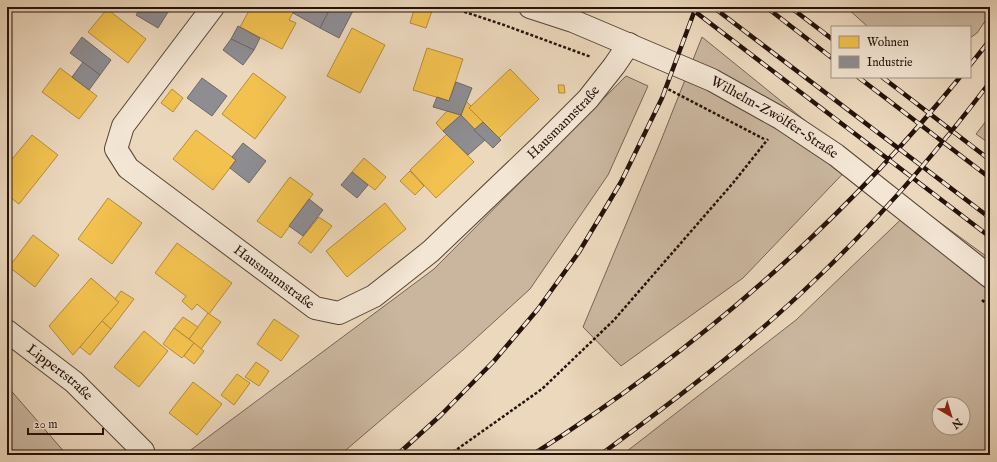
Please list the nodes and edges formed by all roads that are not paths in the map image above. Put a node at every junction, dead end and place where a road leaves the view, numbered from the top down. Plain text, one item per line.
1 (213, 7) edge
2 (530, 7) edge
3 (628, 44) junction
4 (990, 277) edge
5 (7, 331) edge
6 (143, 451) dead end

1 - 3 street, Hausmannstraße
2 - 3 street, Wilhelm-Zwölfer-Straße
3 - 4 street, Wilhelm-Zwölfer-Straße
5 - 6 street, Lippertstraße

